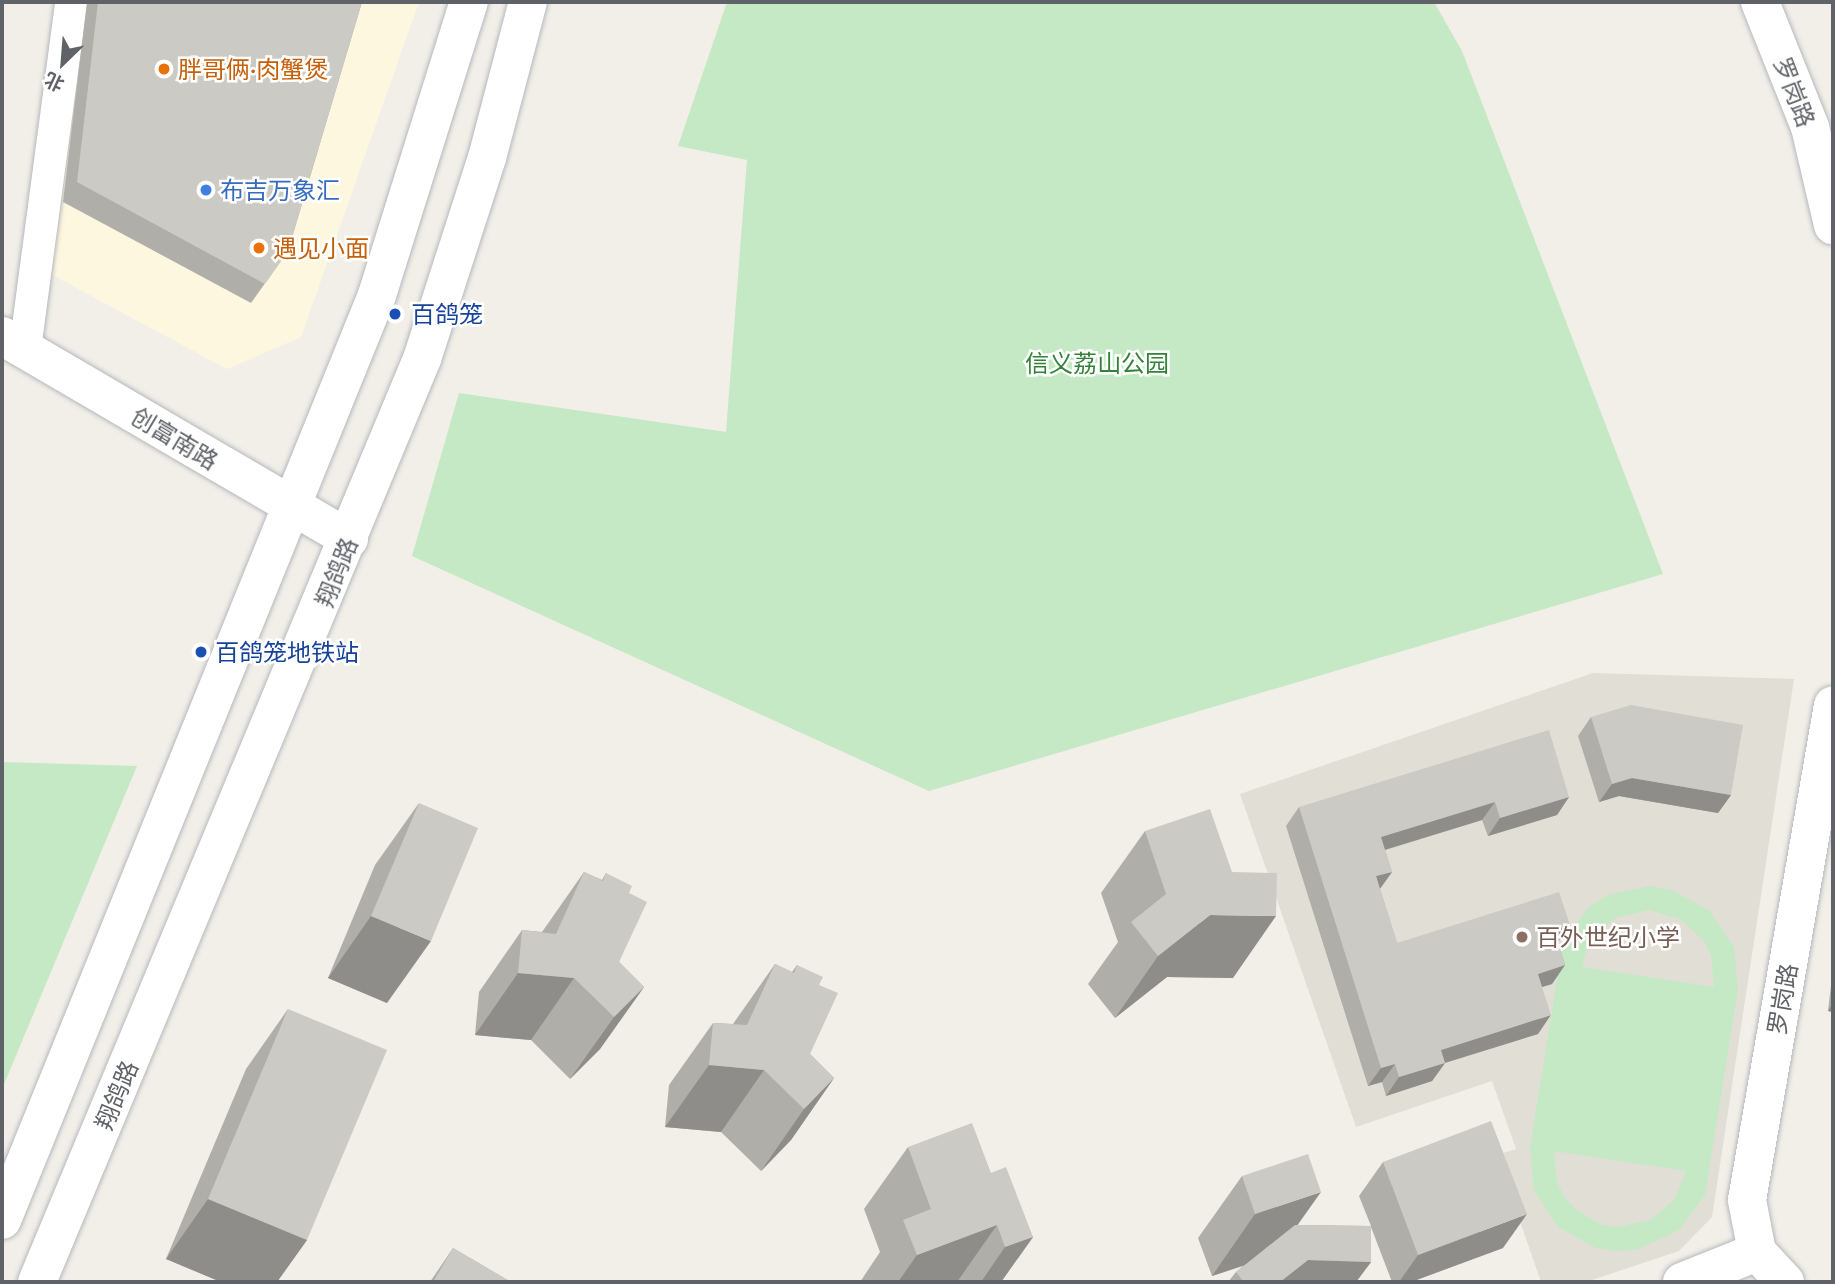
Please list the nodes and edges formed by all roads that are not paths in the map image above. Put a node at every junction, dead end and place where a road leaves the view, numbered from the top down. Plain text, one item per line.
1 (71, 2) edge
2 (470, 2) edge
3 (528, 2) edge
4 (1760, 2) edge
5 (1833, 225) edge
6 (13, 343) edge
7 (292, 509) junction
8 (349, 538) junction
9 (1833, 705) edge
10 (33, 1144) junction
11 (79, 1183) junction
12 (2, 1191) edge
13 (2, 1220) edge
14 (1757, 1252) junction
15 (37, 1282) edge
16 (67, 1282) edge
17 (1682, 1282) edge
18 (1785, 1282) edge

1 - 6 street
2 - 7 street
3 - 8 street, 翔鸽路
4 - 5 street, 罗岗路
6 - 7 street, 创富南路
7 - 8 street, 创富南路
7 - 10 street
8 - 11 street, 翔鸽路
9 - 14 street, 罗岗路
10 - 12 street
10 - 13 street
11 - 15 street, 翔鸽路
11 - 16 street
14 - 17 street
14 - 18 street

